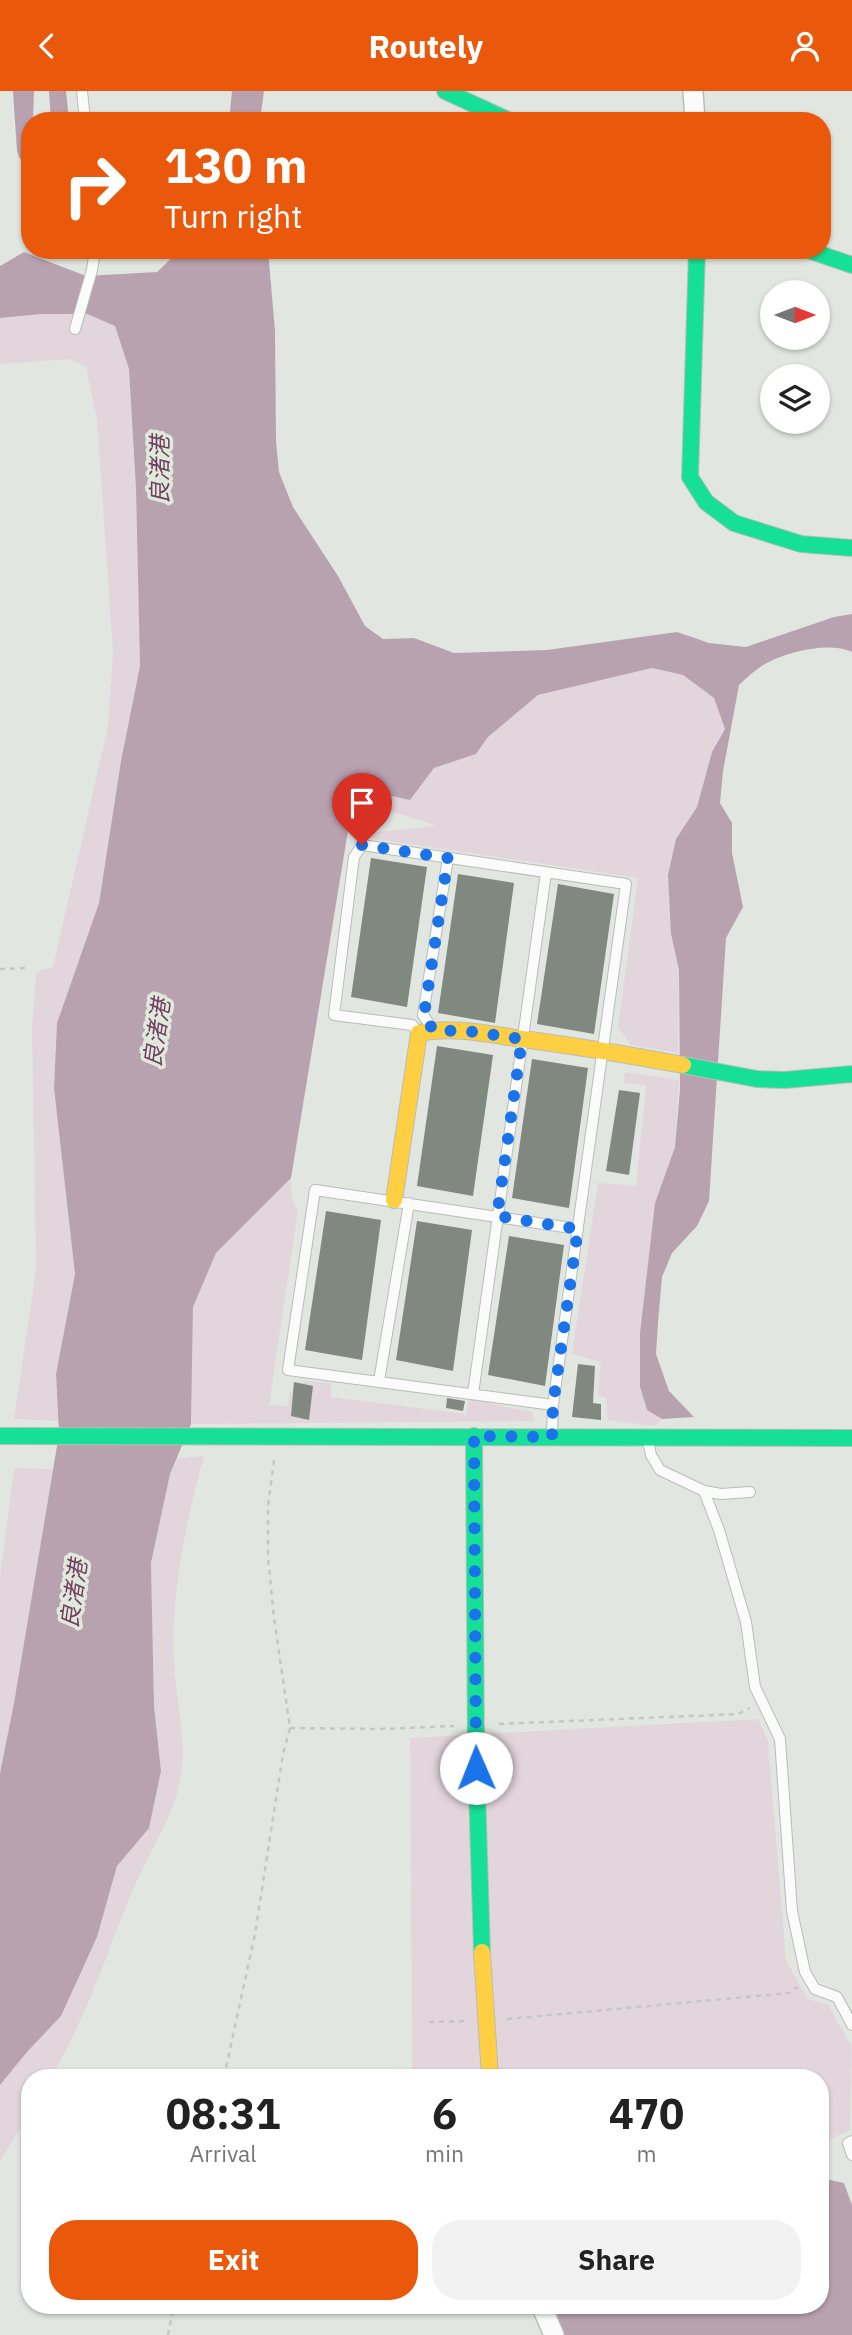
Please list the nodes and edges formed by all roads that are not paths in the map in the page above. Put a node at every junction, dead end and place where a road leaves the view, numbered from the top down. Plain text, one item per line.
1 (82, 91) edge
2 (445, 91) edge
3 (693, 91) edge
4 (84, 112) edge
5 (490, 112) edge
6 (694, 112) edge
7 (831, 258) edge
8 (93, 259) edge
9 (697, 259) edge
10 (852, 265) edge
11 (75, 329) dead end
12 (852, 548) edge
13 (448, 858) junction
14 (546, 873) junction
15 (426, 1031) junction
16 (522, 1039) junction
17 (603, 1050) junction
18 (852, 1074) edge
19 (401, 1201) junction
20 (497, 1216) junction
21 (578, 1229) junction
22 (379, 1381) junction
23 (473, 1394) junction
24 (553, 1405) junction
25 (0, 1436) edge
26 (474, 1436) junction
27 (552, 1437) junction
28 (647, 1437) junction
29 (852, 1438) edge
30 (704, 1491) junction
31 (750, 1492) dead end
32 (852, 2025) edge
33 (488, 2069) edge
34 (852, 2141) edge
35 (852, 2155) edge
36 (545, 2314) edge
37 (554, 2335) edge

1 - 4 lane
2 - 5 street
3 - 6 street
7 - 10 street
8 - 11 lane
9 - 12 street
13 - 14 lane
13 - 15 lane
13 - 15 lane
14 - 16 lane
14 - 17 lane
15 - 16 street
15 - 19 street
16 - 17 street
16 - 20 lane
17 - 18 street
17 - 21 lane
19 - 20 lane
19 - 22 lane
19 - 22 lane
20 - 21 lane
20 - 23 lane
21 - 24 lane
22 - 23 lane
23 - 24 lane
24 - 27 lane
25 - 26 street
26 - 27 street
26 - 33 street
27 - 28 street
28 - 29 street
28 - 30 lane
30 - 31 lane
30 - 32 lane
34 - 35 lane
36 - 37 street

